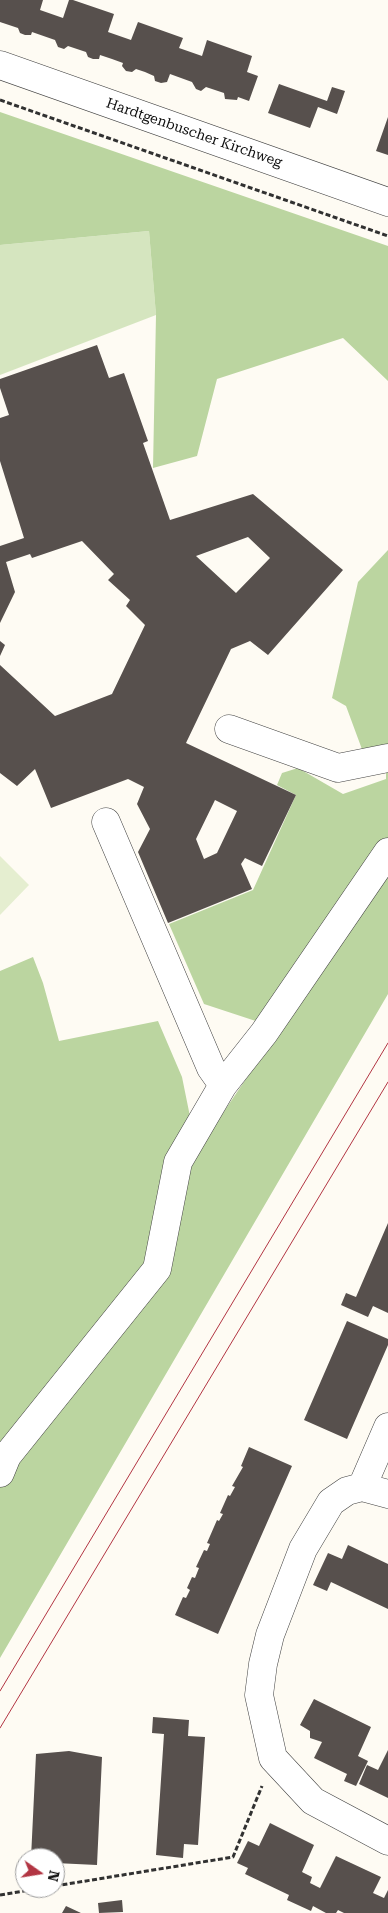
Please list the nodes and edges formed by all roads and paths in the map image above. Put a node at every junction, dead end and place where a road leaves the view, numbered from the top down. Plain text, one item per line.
1 (0, 65) edge
2 (0, 100) edge
3 (388, 202) edge
4 (388, 236) edge
5 (229, 729) dead end
6 (388, 758) edge
7 (106, 822) dead end
8 (388, 852) edge
9 (223, 1085) junction
10 (388, 1427) edge
11 (0, 1472) edge
12 (362, 1487) junction
13 (388, 1494) edge
14 (273, 1758) junction
15 (388, 1841) edge
16 (65, 1884) edge
17 (15, 1892) edge
18 (0, 1895) edge

1 - 3 street, Hardtgenbuscher Kirchweg
2 - 4 path
5 - 6 street
7 - 9 street
8 - 9 street
9 - 11 street
10 - 12 street
12 - 13 street
12 - 14 street
14 - 15 street
14 - 16 path
17 - 18 path

